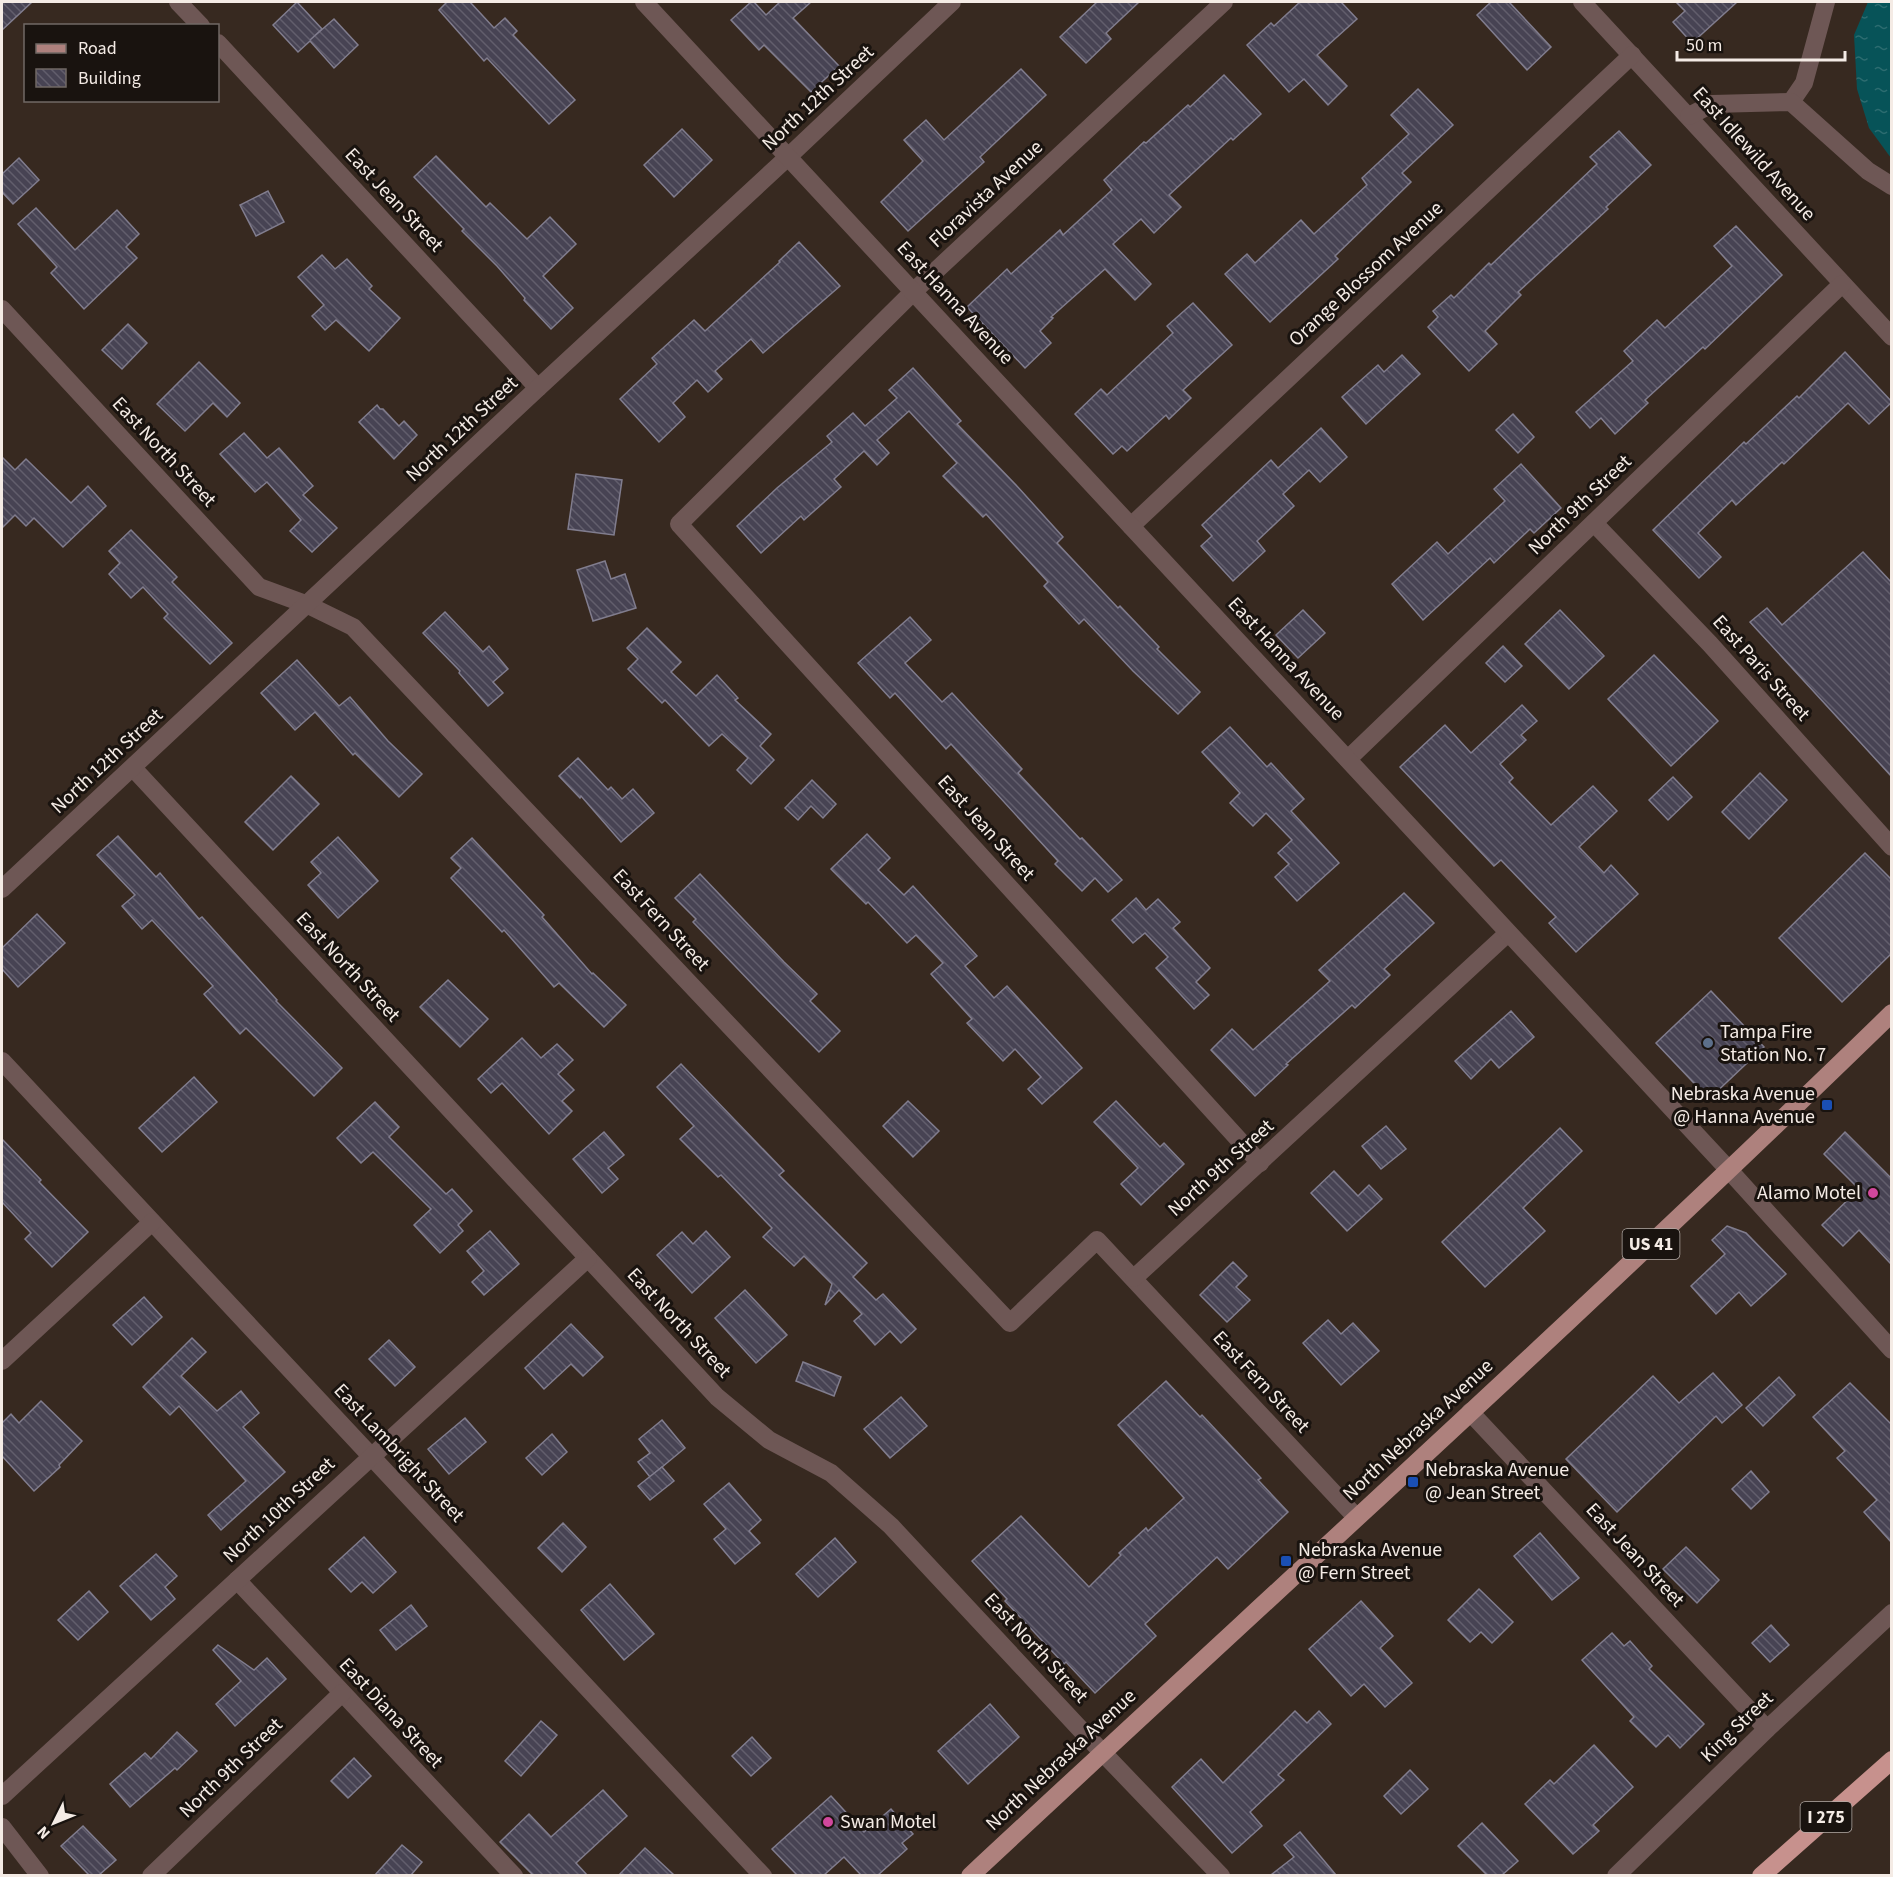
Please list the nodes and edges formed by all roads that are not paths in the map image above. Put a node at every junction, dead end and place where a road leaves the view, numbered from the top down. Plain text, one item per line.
1 (178, 2) edge
2 (644, 2) edge
3 (952, 2) edge
4 (1224, 2) edge
5 (1582, 2) edge
6 (1826, 2) edge
7 (199, 24) edge
8 (219, 45) edge
9 (1632, 55) junction
10 (1791, 102) junction
11 (1689, 116) junction
12 (788, 158) junction
13 (1892, 186) edge
14 (1842, 284) junction
15 (913, 292) junction
16 (2, 309) edge
17 (1892, 337) edge
18 (538, 388) junction
19 (1594, 523) junction
20 (679, 524) joint
21 (1131, 526) junction
22 (308, 605) junction
23 (1348, 759) junction
24 (133, 768) junction
25 (1892, 848) edge
26 (2, 890) edge
27 (1508, 933) junction
28 (1892, 1013) edge
29 (2, 1061) edge
30 (1260, 1163) junction
31 (1729, 1170) junction
32 (152, 1222) junction
33 (588, 1258) junction
34 (1134, 1278) junction
35 (1892, 1350) edge
36 (2, 1361) edge
37 (1470, 1412) junction
38 (371, 1456) junction
39 (1356, 1517) junction
40 (237, 1580) junction
41 (1892, 1613) edge
42 (342, 1693) junction
43 (1767, 1729) junction
44 (1103, 1752) junction
45 (1892, 1760) edge
46 (2, 1796) edge
47 (2, 1827) edge
48 (40, 1875) edge
49 (150, 1875) edge
50 (513, 1875) edge
51 (763, 1875) edge
52 (970, 1875) edge
53 (1221, 1875) edge
54 (1616, 1875) edge
55 (1761, 1875) edge

1 - 7 street
2 - 12 street, East Hanna Avenue
3 - 12 street, North 12th Street
4 - 15 street, Floravista Avenue
5 - 9 street, East Idlewild Avenue
6 - 10 street
8 - 18 street, East Jean Street
9 - 11 street, East Idlewild Avenue
9 - 21 street, Orange Blossom Avenue
10 - 11 street
10 - 13 street
11 - 14 street, East Idlewild Avenue
12 - 15 street, East Hanna Avenue
12 - 18 street, North 12th Street
14 - 17 street, East Idlewild Avenue
14 - 19 street, North 9th Street
15 - 20 street, Floravista Avenue
15 - 21 street, East Hanna Avenue
16 - 22 street, East North Street
18 - 22 street, North 12th Street
19 - 23 street, North 9th Street
19 - 25 street, East Paris Street
20 - 30 street, East Jean Street
21 - 23 street, East Hanna Avenue
22 - 24 street, North 12th Street
22 - 34 street, East Fern Street
23 - 27 street, East Hanna Avenue
24 - 26 street, North 12th Street
24 - 33 street, East North Street
27 - 30 street, North 9th Street
27 - 31 street, East Hanna Avenue
28 - 31 main road, North Nebraska Avenue / US 41
29 - 32 street, East Lambright Street
30 - 34 street, North 9th Street
31 - 35 street, East Hanna Avenue
31 - 37 main road, North Nebraska Avenue / US 41
32 - 36 street
32 - 38 street, East Lambright Street
33 - 38 street, North 10th Street
33 - 44 street, East North Street
34 - 39 street, East Fern Street
37 - 39 main road, North Nebraska Avenue / US 41
37 - 43 street, East Jean Street
38 - 40 street, North 10th Street
38 - 51 street, East Lambright Street
39 - 44 main road, North Nebraska Avenue / US 41
40 - 42 street, East Diana Street
40 - 46 street, North 10th Street
41 - 43 street, King Street
42 - 49 street, North 9th Street
42 - 50 street, East Diana Street
43 - 54 street, King Street
44 - 52 main road, North Nebraska Avenue / US 41
44 - 53 street, East North Street
45 - 55 highway, I 275
47 - 48 street

